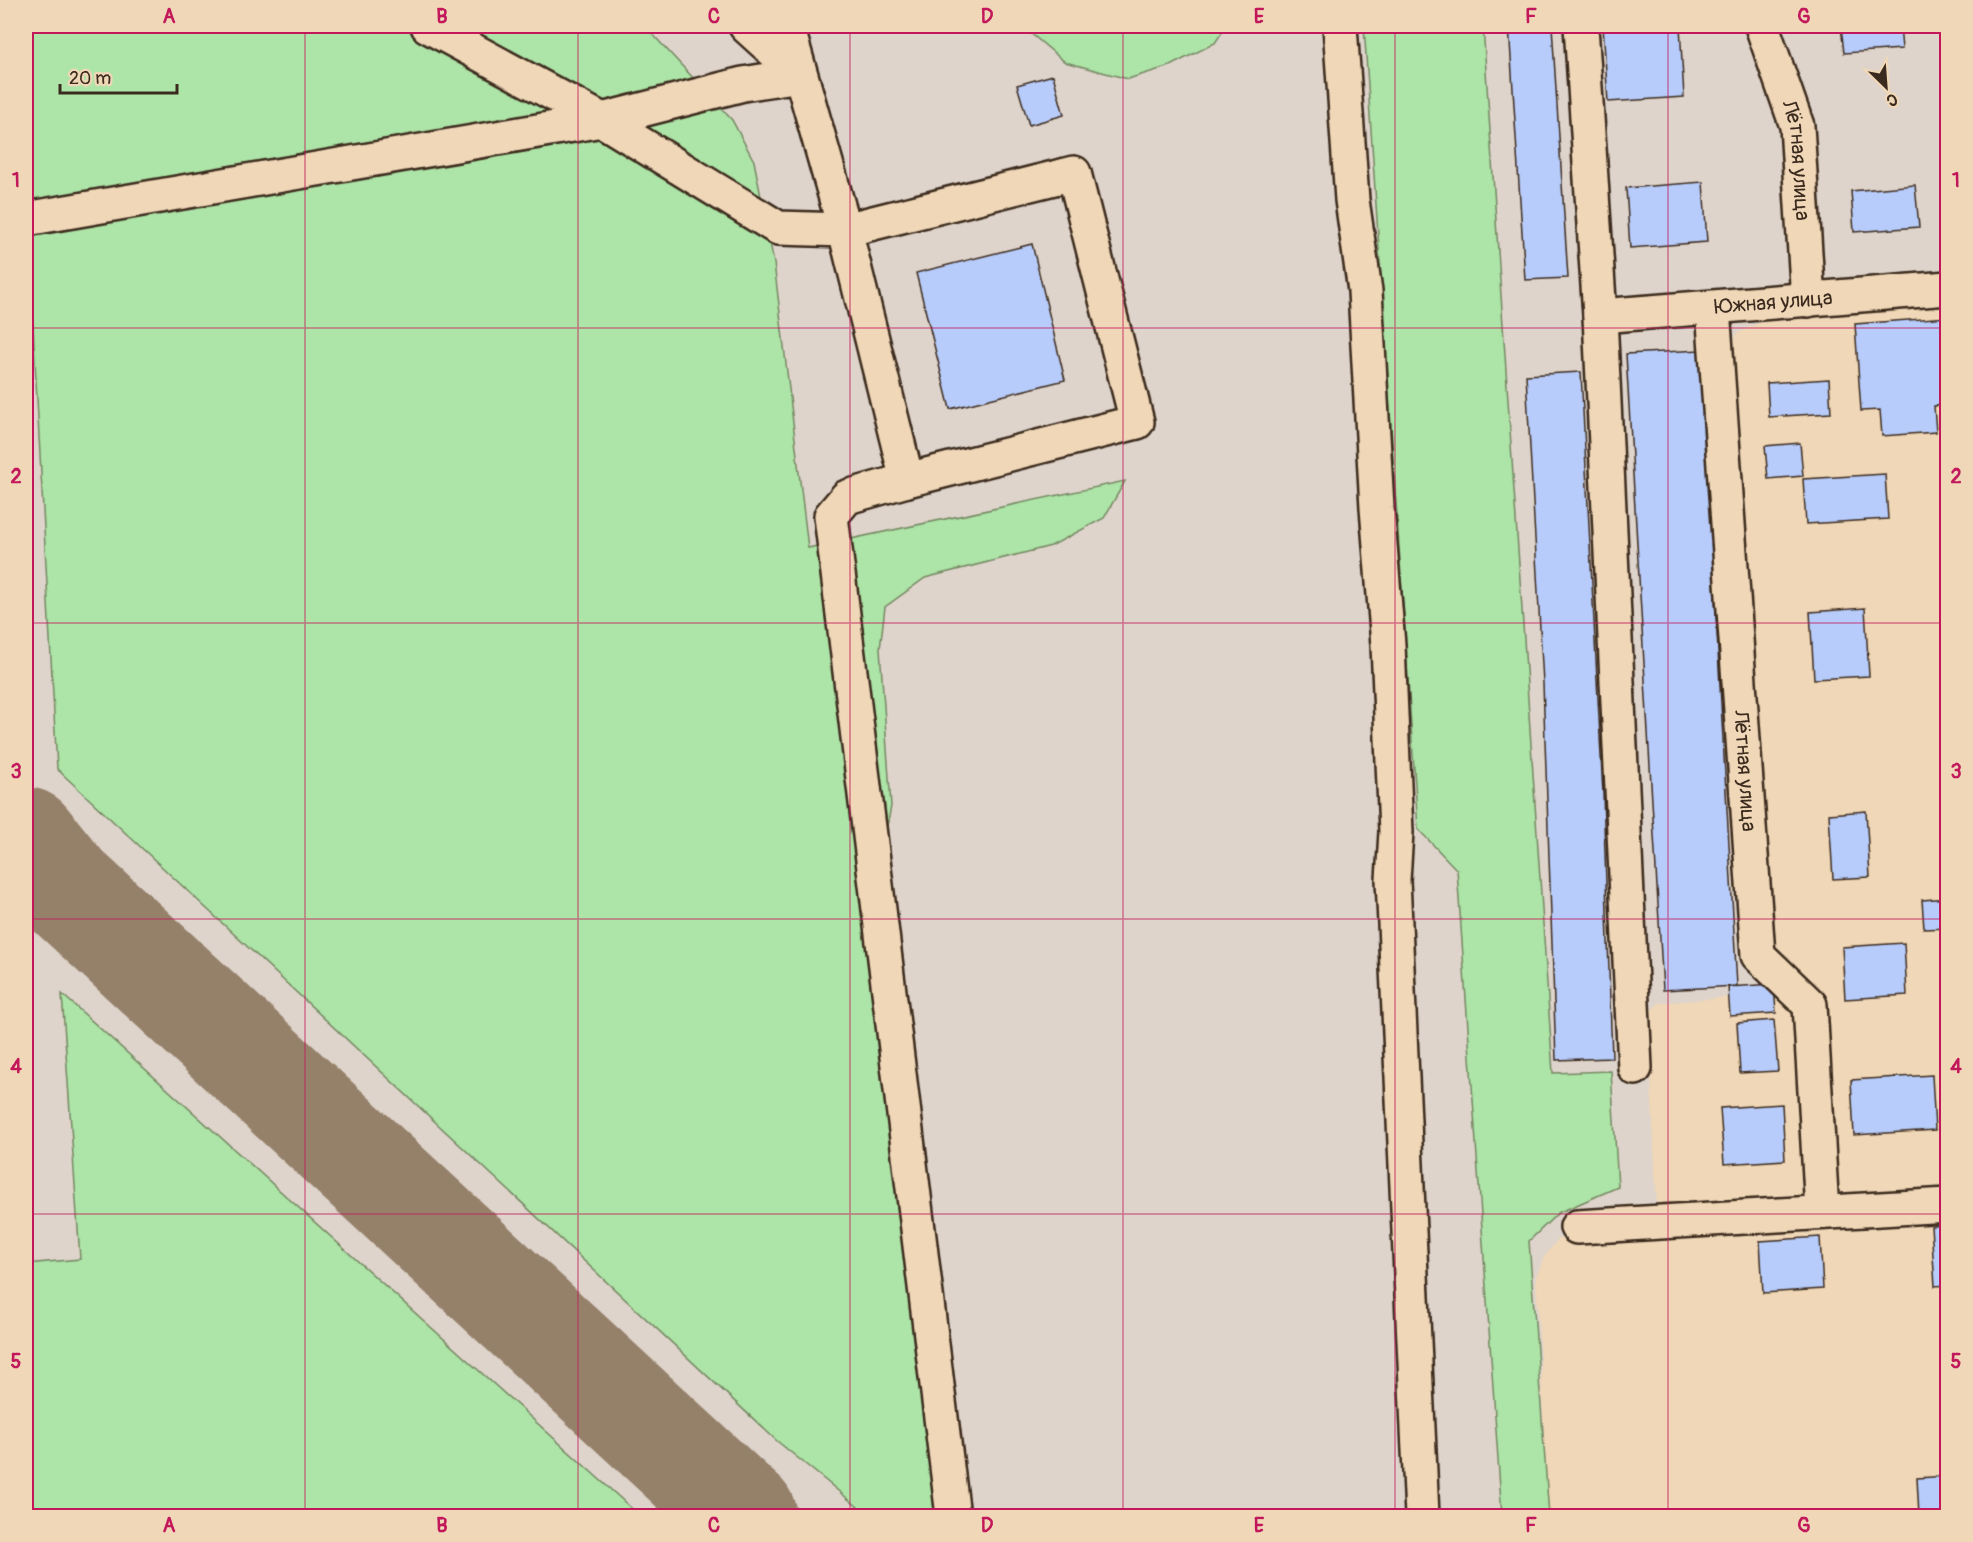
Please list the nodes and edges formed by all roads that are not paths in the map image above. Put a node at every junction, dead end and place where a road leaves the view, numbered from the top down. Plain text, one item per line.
1 (428, 26) edge
2 (746, 26) edge
3 (786, 26) edge
4 (1340, 26) edge
5 (1581, 26) edge
6 (1762, 26) edge
7 (801, 75) junction
8 (602, 120) junction
9 (26, 219) edge
10 (845, 230) junction
11 (1947, 288) edge
12 (1808, 300) junction
13 (1713, 308) junction
14 (1600, 316) junction
15 (907, 480) junction
16 (1635, 1068) dead end
17 (1947, 1205) edge
18 (1822, 1212) junction
19 (1577, 1227) dead end
20 (953, 1516) edge
21 (1422, 1516) edge

1 - 8 street
2 - 7 street
3 - 7 street
4 - 21 street
5 - 14 street
6 - 12 street, Лётная улица
7 - 8 street
7 - 10 street
8 - 9 street
8 - 10 street
10 - 15 street
10 - 15 street
11 - 12 street, Южная улица
12 - 13 street, Южная улица
13 - 14 street, Южная улица
13 - 18 street, Лётная улица
14 - 16 street
15 - 20 street
17 - 18 street
18 - 19 street

